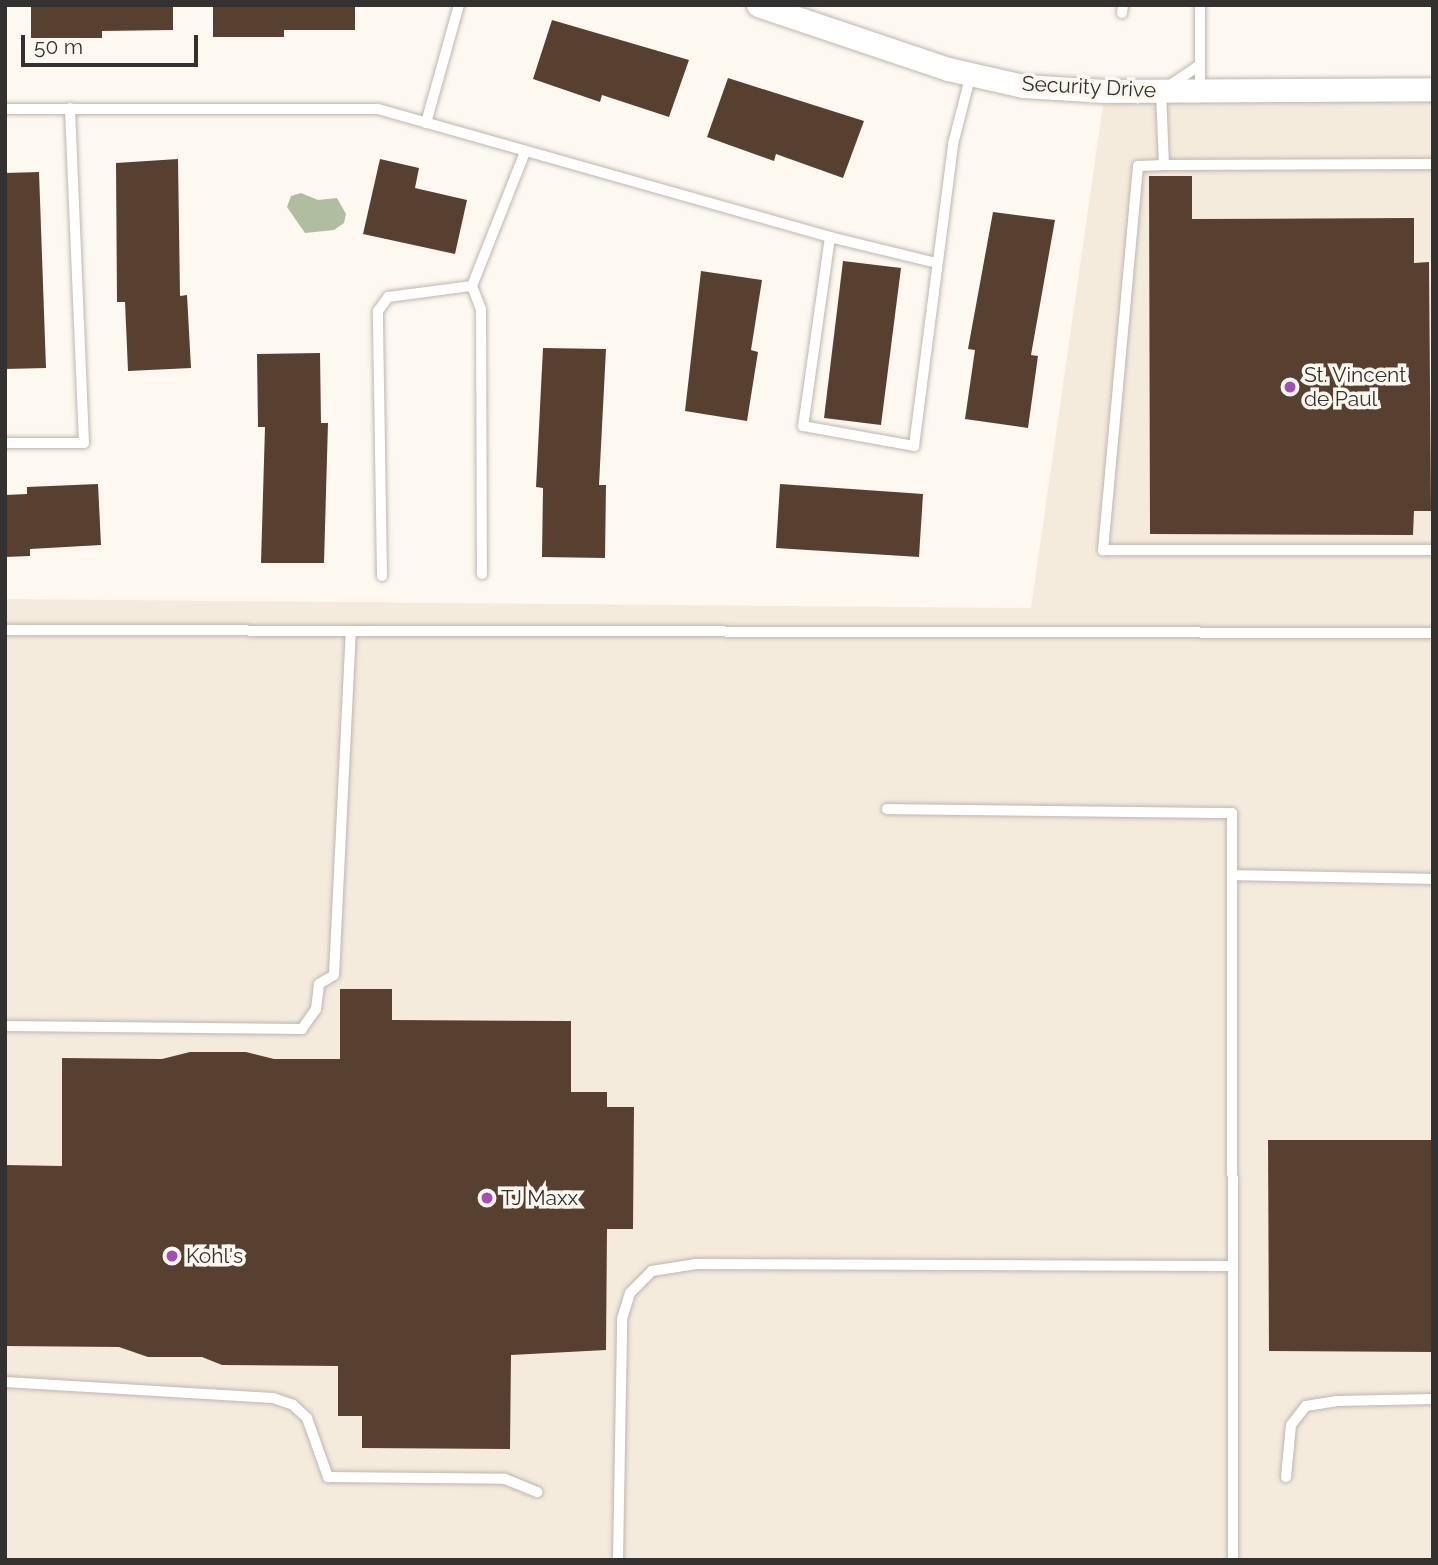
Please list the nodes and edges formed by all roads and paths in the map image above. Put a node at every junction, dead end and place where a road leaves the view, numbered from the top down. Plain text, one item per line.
1 (459, 5) edge
2 (758, 5) edge
3 (1200, 5) edge
4 (1200, 65) junction
5 (971, 75) junction
6 (1433, 89) edge
7 (1161, 91) junction
8 (1200, 91) junction
9 (5, 108) edge
10 (70, 108) junction
11 (426, 123) junction
12 (525, 152) junction
13 (1433, 164) edge
14 (1164, 165) junction
15 (830, 237) junction
16 (937, 263) junction
17 (472, 286) junction
18 (5, 443) edge
19 (1433, 550) edge
20 (482, 574) dead end
21 (382, 576) dead end
22 (5, 630) edge
23 (351, 631) junction
24 (1433, 633) edge
25 (887, 809) dead end
26 (1232, 876) junction
27 (1433, 878) edge
28 (5, 1026) edge
29 (1230, 1266) junction
30 (5, 1382) edge
31 (1433, 1399) edge
32 (1286, 1477) dead end
33 (537, 1492) dead end
34 (618, 1560) edge
35 (1233, 1560) edge

1 - 11 lane
2 - 5 street, Security Drive
3 - 4 lane
4 - 7 lane
4 - 8 lane
5 - 7 street, Security Drive
5 - 16 lane
6 - 8 street, Security Drive
7 - 8 street, Security Drive
7 - 14 lane
9 - 10 lane
10 - 11 lane
10 - 18 lane
11 - 12 lane
12 - 15 lane
12 - 17 lane
13 - 14 lane
14 - 19 lane
15 - 16 lane
15 - 16 lane
17 - 20 lane
17 - 21 lane
22 - 23 lane
23 - 24 lane
23 - 28 lane
25 - 26 lane
26 - 27 lane
26 - 29 lane
29 - 34 lane
29 - 35 lane
30 - 33 lane
31 - 32 lane

